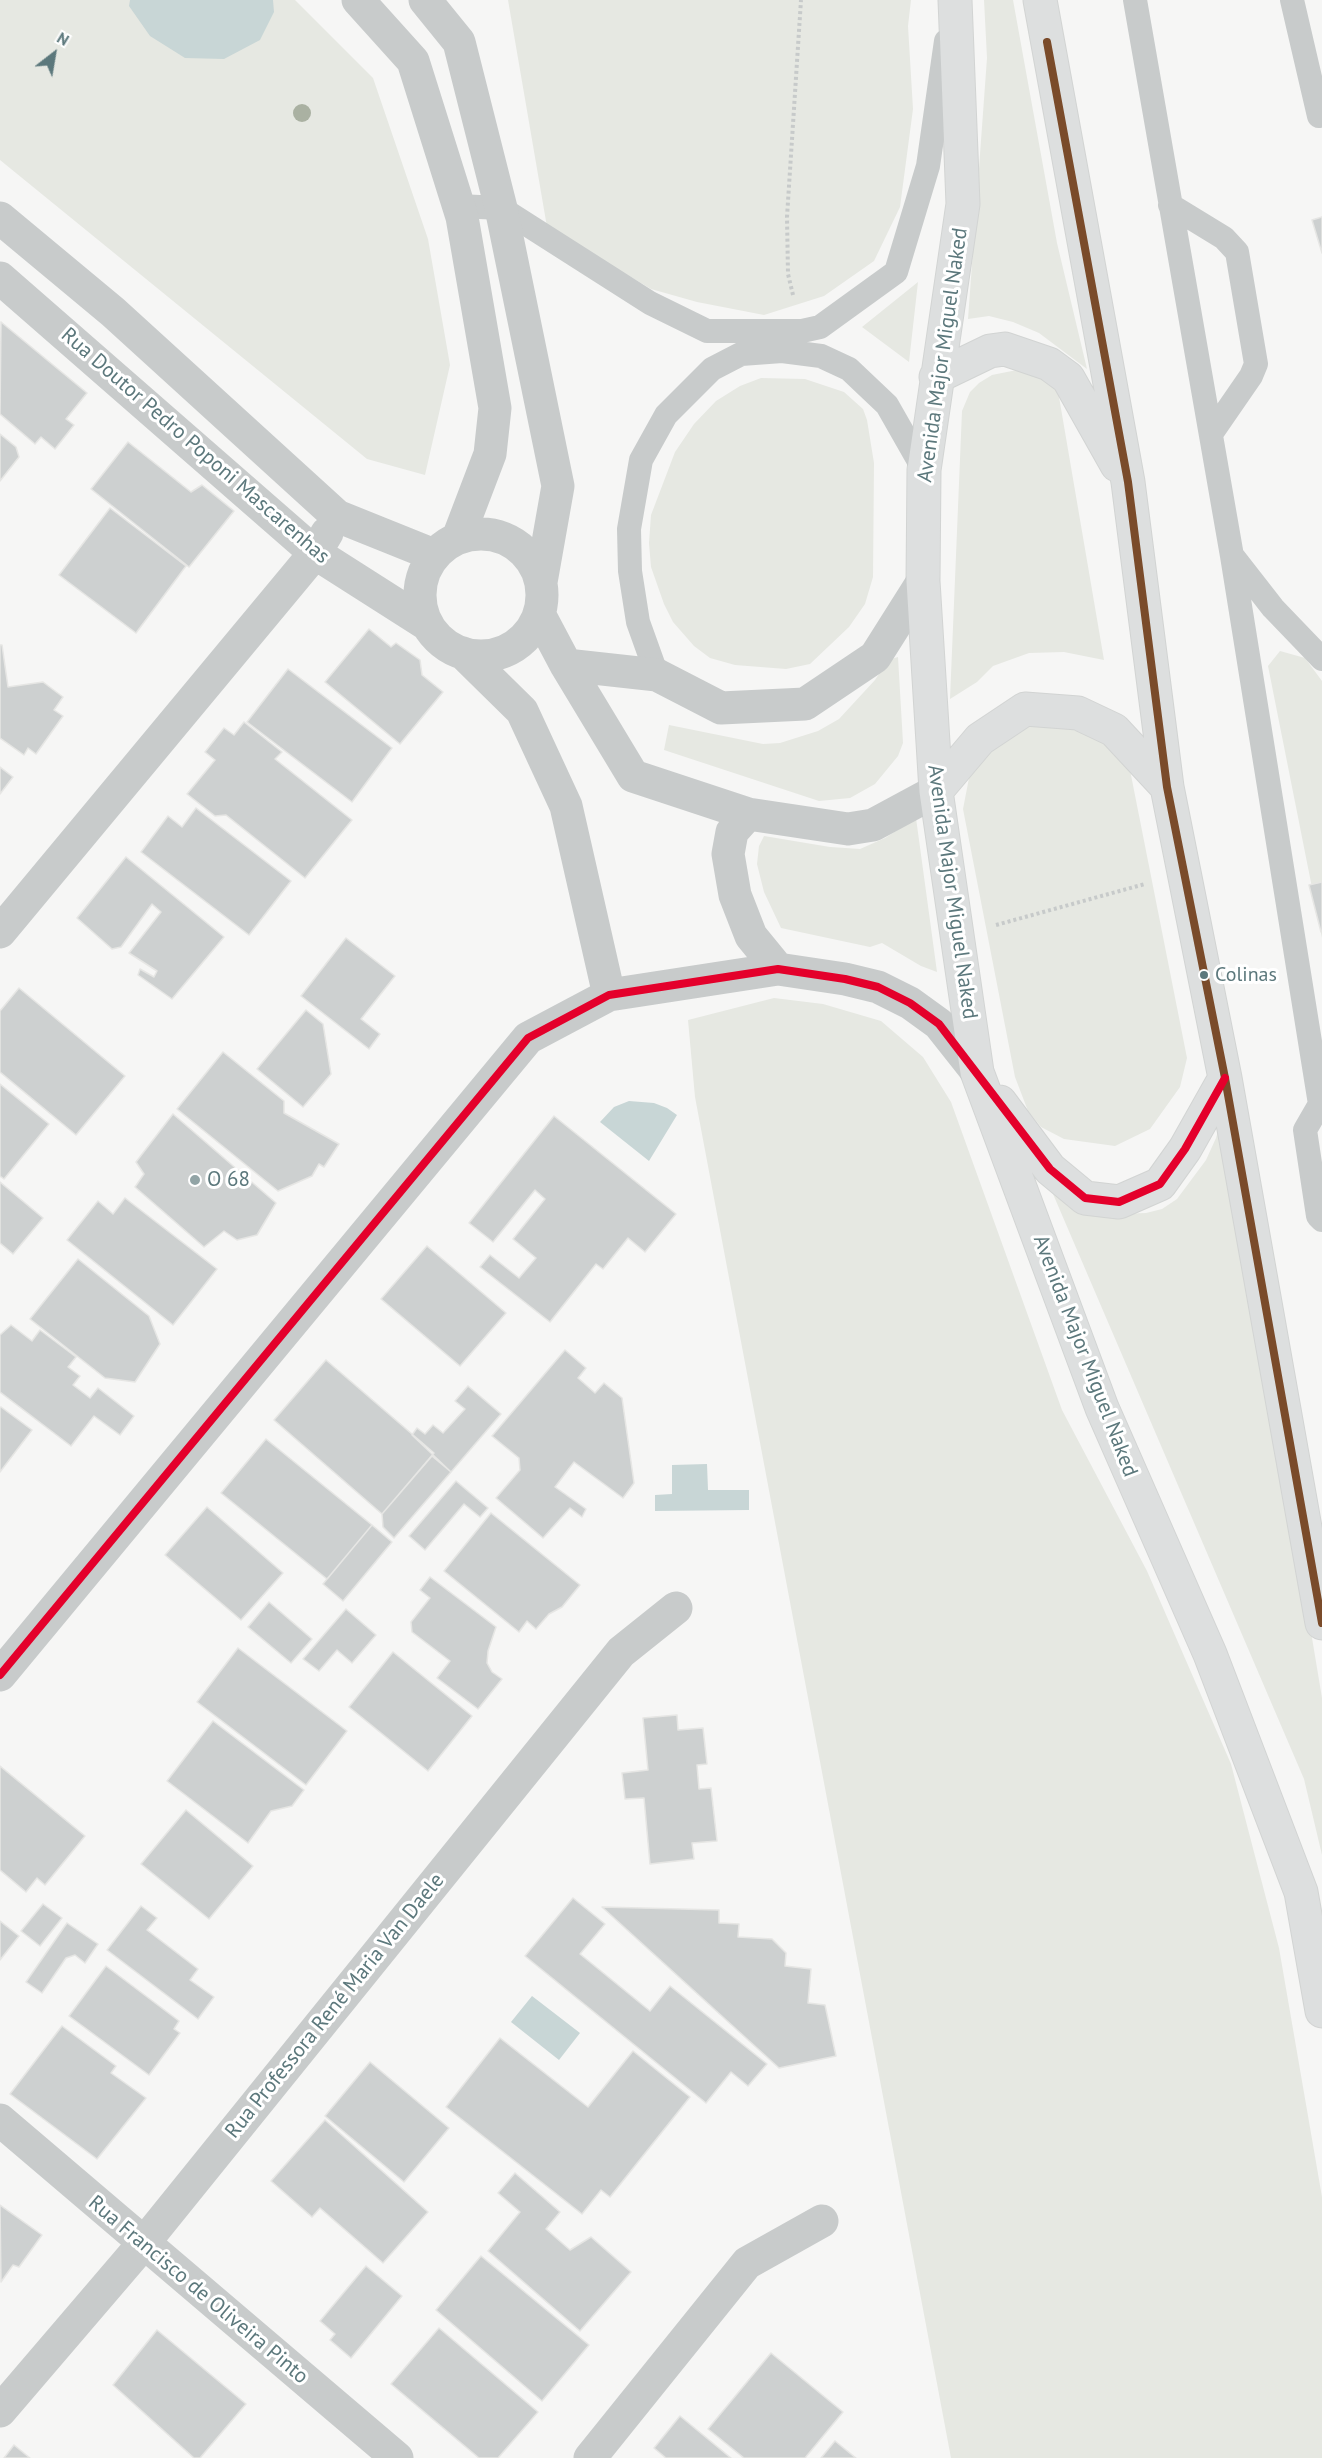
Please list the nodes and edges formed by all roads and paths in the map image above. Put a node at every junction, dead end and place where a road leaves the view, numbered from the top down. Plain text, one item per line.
1 (358, 0) edge
2 (425, 0) edge
3 (801, 0) edge
4 (953, 0) edge
5 (1040, 0) edge
6 (1135, 0) edge
7 (1292, 0) edge
8 (1322, 115) edge
9 (458, 206) junction
10 (1170, 206) junction
11 (501, 208) junction
12 (0, 218) edge
13 (0, 278) edge
14 (707, 331) junction
15 (802, 331) junction
16 (712, 369) junction
17 (936, 377) junction
18 (1211, 434) junction
19 (924, 470) junction
20 (1128, 482) junction
21 (337, 516) junction
22 (446, 547) junction
23 (315, 553) junction
24 (1232, 556) junction
25 (923, 581) junction
26 (541, 582) junction
27 (539, 615) junction
28 (428, 625) junction
29 (463, 653) junction
30 (1322, 659) edge
31 (566, 665) junction
32 (657, 675) junction
33 (1167, 787) junction
34 (936, 790) junction
35 (748, 814) junction
36 (1184, 879) junction
37 (0, 932) edge
38 (956, 940) junction
39 (778, 969) junction
40 (609, 995) junction
41 (977, 1072) junction
42 (1225, 1078) junction
43 (1321, 1104) edge
44 (1322, 1220) edge
45 (676, 1608) dead end
46 (1322, 1623) edge
47 (0, 1675) edge
48 (1322, 2011) edge
49 (0, 2120) edge
50 (822, 2221) dead end
51 (142, 2244) junction
52 (0, 2411) edge
53 (396, 2458) edge
54 (590, 2458) edge

1 - 9 street
2 - 11 street
3 - 15 path
4 - 15 lane
4 - 17 main road, Avenida Major Miguel Naked
5 - 20 main road
6 - 10 lane
7 - 8 lane
9 - 11 lane
9 - 22 street
10 - 18 lane
10 - 18 lane
11 - 14 lane
11 - 26 street
12 - 21 street, Rua Doutor Pedro Poponi Mascarenhas
13 - 23 street, Rua Doutor Pedro Poponi Mascarenhas
14 - 15 lane
14 - 16 lane
16 - 19 lane
16 - 32 lane
17 - 19 main road, Avenida Major Miguel Naked
17 - 20 main road
18 - 24 lane
19 - 25 main road, Avenida Major Miguel Naked
20 - 33 main road
21 - 22 street
21 - 23 street
22 - 26 street
22 - 28 street
23 - 28 street, Rua Doutor Pedro Poponi Mascarenhas
23 - 37 street
24 - 30 lane
24 - 43 lane
25 - 32 street
25 - 34 main road, Avenida Major Miguel Naked
26 - 27 street
27 - 29 street
27 - 31 street
28 - 29 street
29 - 40 street
31 - 32 street
31 - 35 street
33 - 34 main road
33 - 36 main road
34 - 35 street
34 - 38 main road, Avenida Major Miguel Naked
35 - 39 street
36 - 38 path
36 - 42 main road
38 - 41 main road, Avenida Major Miguel Naked
39 - 40 street
39 - 41 street
40 - 47 street
41 - 42 main road
41 - 48 main road, Avenida Major Miguel Naked
42 - 46 main road
43 - 44 lane
45 - 51 street, Rua Professora René Maria Van Daele
49 - 51 street, Rua Francisco de Oliveira Pinto
50 - 54 street
51 - 52 street, Rua Professora René Maria Van Daele
51 - 53 street, Rua Francisco de Oliveira Pinto

